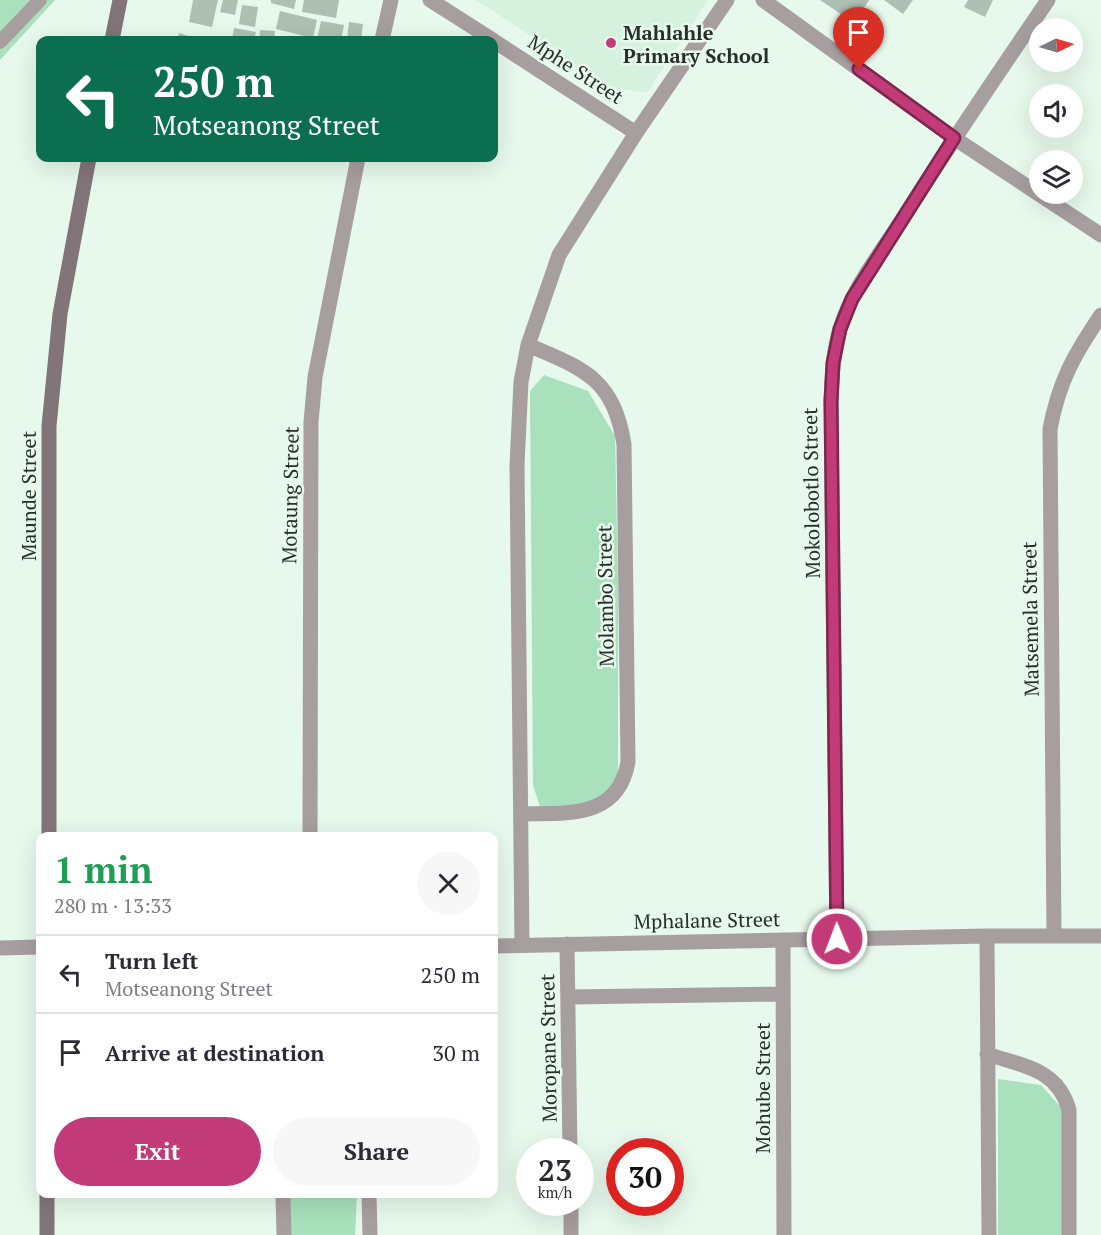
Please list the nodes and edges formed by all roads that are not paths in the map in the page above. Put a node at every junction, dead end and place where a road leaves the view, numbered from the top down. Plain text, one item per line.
1 (40, 0) edge
2 (120, 0) edge
3 (392, 0) edge
4 (430, 0) edge
5 (727, 0) edge
6 (764, 0) edge
7 (1048, 0) edge
8 (113, 36) edge
9 (383, 36) edge
10 (485, 36) edge
11 (0, 42) edge
12 (498, 44) edge
13 (636, 133) junction
14 (954, 138) junction
15 (88, 162) edge
16 (356, 162) edge
17 (1101, 235) edge
18 (1101, 315) edge
19 (528, 345) junction
20 (522, 814) junction
21 (49, 832) edge
22 (310, 832) edge
23 (987, 936) junction
24 (1054, 936) junction
25 (1101, 936) edge
26 (837, 939) junction
27 (783, 940) junction
28 (567, 944) junction
29 (522, 945) junction
30 (498, 946) edge
31 (36, 947) edge
32 (0, 948) edge
33 (782, 994) junction
34 (568, 997) junction
35 (987, 1054) junction
36 (570, 1138) edge
37 (47, 1198) edge
38 (282, 1198) edge
39 (369, 1198) edge
40 (571, 1216) edge
41 (47, 1235) edge
42 (284, 1235) edge
43 (370, 1235) edge
44 (571, 1235) edge
45 (784, 1235) edge
46 (989, 1235) edge
47 (1069, 1235) edge

1 - 11 lane
2 - 8 street
3 - 9 street
4 - 10 street, Mphe Street
5 - 13 street
6 - 14 street
7 - 14 street, Mokolobotlo Street
12 - 13 street, Mphe Street
13 - 19 street
14 - 17 street
14 - 26 street, Mokolobotlo Street
15 - 21 street, Maunde Street
16 - 22 street, Motaung Street
18 - 24 street, Matsemela Street
19 - 20 street
19 - 20 street, Molambo Street
20 - 29 street
23 - 24 street, Mphalane Street
23 - 26 street, Mphalane Street
23 - 35 street
24 - 25 street, Mphalane Street
26 - 27 street, Mphalane Street
27 - 28 street, Mphalane Street
27 - 33 street, Mohube Street
28 - 29 street, Mphalane Street
28 - 34 street, Moropane Street
29 - 30 street, Mphalane Street
31 - 32 street
33 - 34 street
33 - 45 street, Mohube Street
34 - 36 street, Moropane Street
35 - 46 street
35 - 47 street
37 - 41 street
38 - 42 street
39 - 43 street
40 - 44 street

